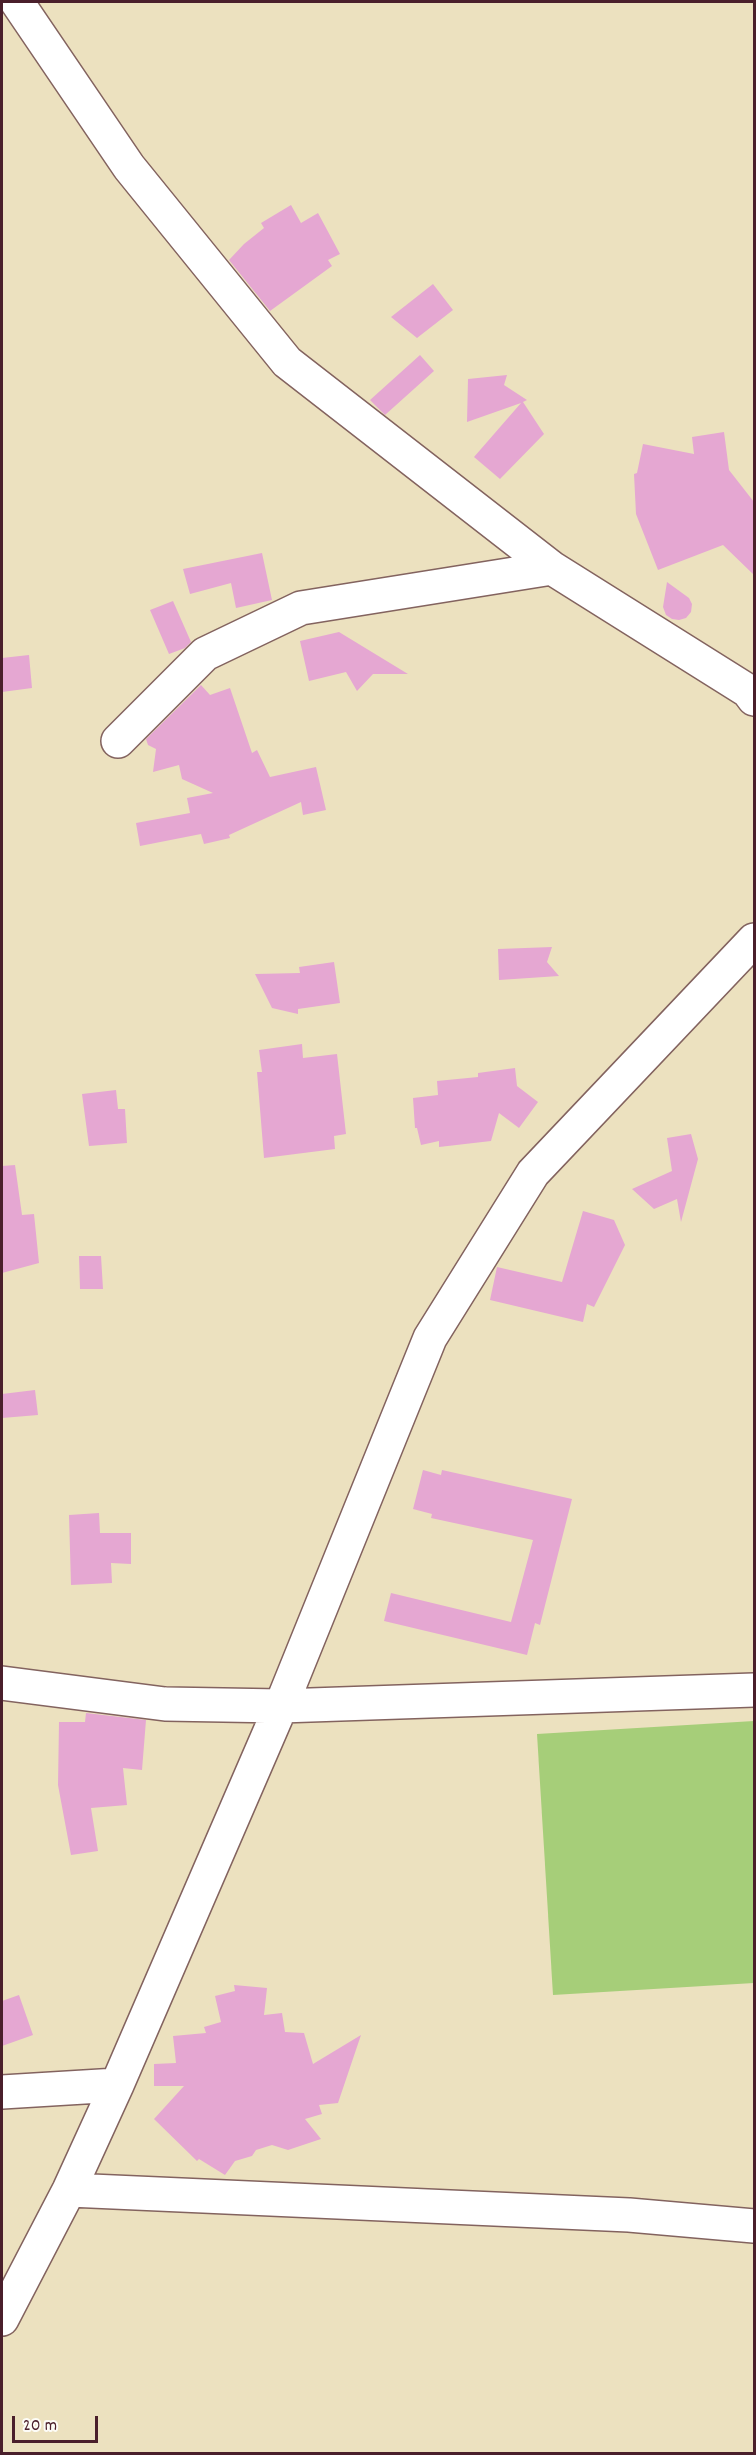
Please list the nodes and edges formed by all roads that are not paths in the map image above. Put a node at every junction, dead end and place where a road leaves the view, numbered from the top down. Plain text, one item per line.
1 (17, 2) edge
2 (552, 568) junction
3 (754, 699) edge
4 (118, 741) dead end
5 (754, 940) edge
6 (2, 1683) edge
7 (754, 1690) edge
8 (281, 1706) junction
9 (117, 2085) junction
10 (2, 2092) edge
11 (69, 2190) junction
12 (754, 2226) edge
13 (2, 2319) edge

1 - 2 street
2 - 3 street
2 - 4 street
5 - 8 street
6 - 8 street
7 - 8 street
8 - 9 street
9 - 10 street
9 - 11 street
11 - 12 street
11 - 13 street

